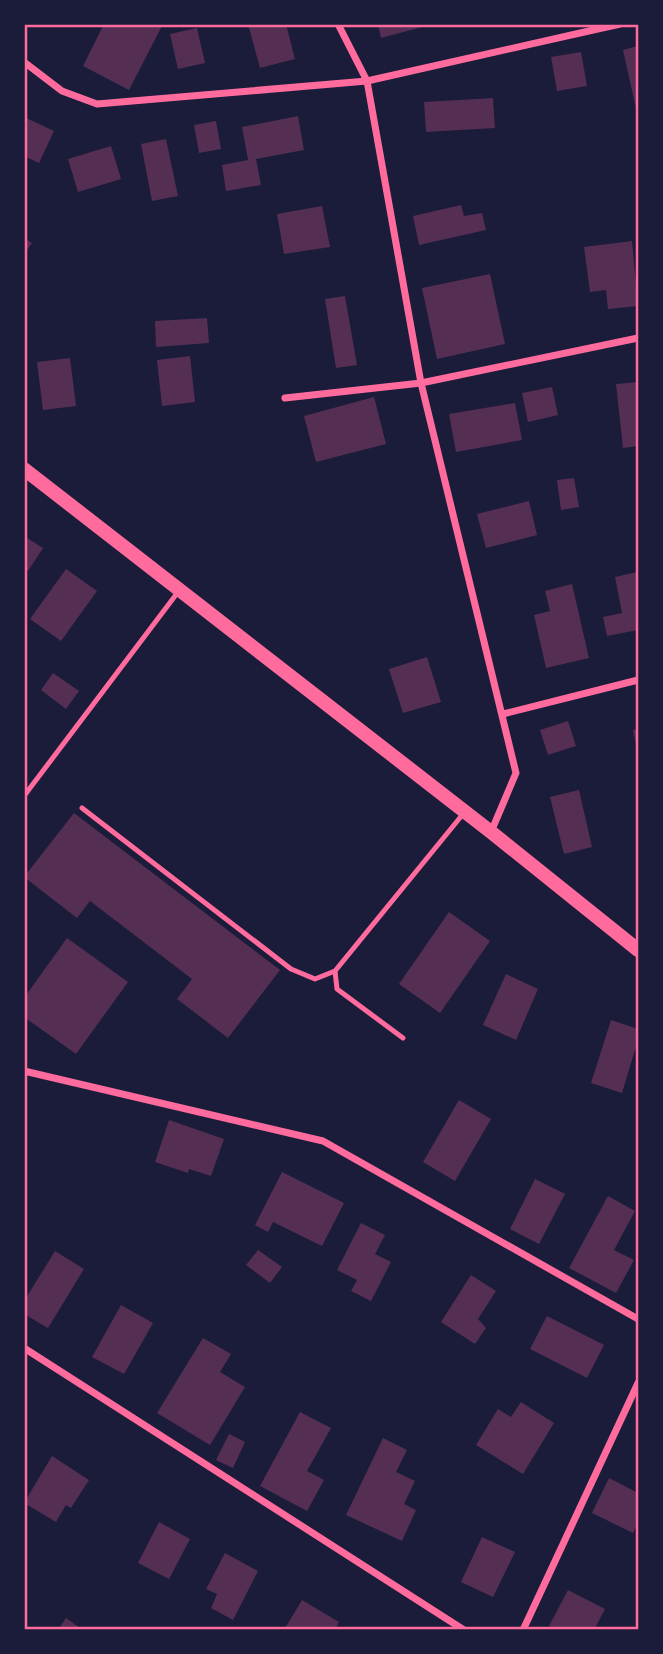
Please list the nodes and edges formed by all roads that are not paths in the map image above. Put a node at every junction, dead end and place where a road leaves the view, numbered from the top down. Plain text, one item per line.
1 (338, 24) edge
2 (620, 24) edge
3 (24, 62) edge
4 (367, 81) junction
5 (639, 338) edge
6 (421, 383) junction
7 (285, 398) dead end
8 (24, 469) edge
9 (179, 591) junction
10 (639, 680) edge
11 (503, 714) junction
12 (24, 796) edge
13 (82, 808) dead end
14 (465, 811) junction
15 (491, 832) junction
16 (639, 950) edge
17 (335, 971) junction
18 (403, 1038) dead end
19 (24, 1071) edge
20 (639, 1319) edge
21 (24, 1348) edge
22 (639, 1383) edge
23 (464, 1629) edge
24 (523, 1629) edge

1 - 4 street
2 - 4 street
3 - 4 street
4 - 6 street
5 - 6 street
6 - 7 street
6 - 11 street
8 - 9 main road
9 - 12 lane
9 - 14 main road
10 - 11 street
11 - 15 street
13 - 17 lane
14 - 15 main road
14 - 17 lane
15 - 16 main road
17 - 18 lane
19 - 20 street
21 - 23 street
22 - 24 street

